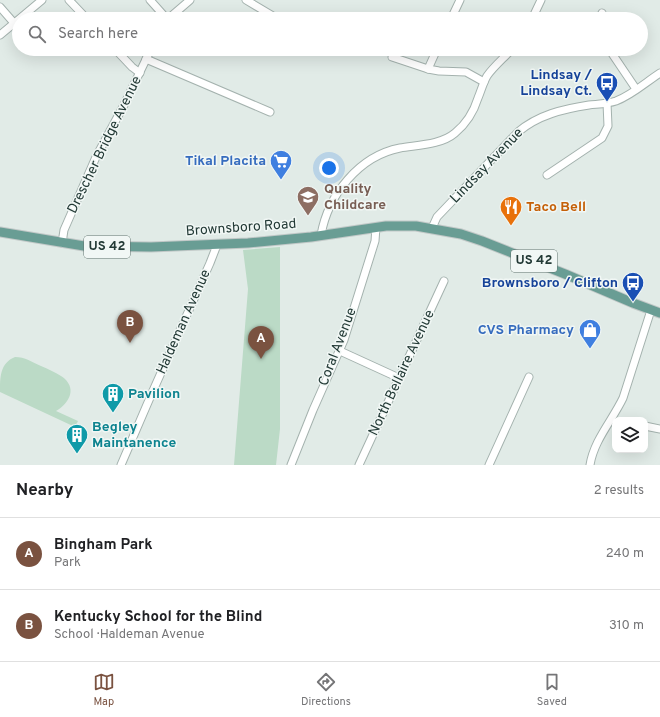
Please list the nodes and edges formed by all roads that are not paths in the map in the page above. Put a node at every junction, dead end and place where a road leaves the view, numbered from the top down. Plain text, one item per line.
1 (42, 0) edge
2 (69, 0) edge
3 (150, 0) edge
4 (190, 0) edge
5 (246, 0) edge
6 (460, 0) edge
7 (541, 0) edge
8 (0, 7) edge
9 (27, 12) edge
10 (80, 12) edge
11 (161, 12) edge
12 (176, 12) edge
13 (266, 12) edge
14 (454, 12) edge
15 (535, 12) edge
16 (12, 21) edge
17 (12, 25) edge
18 (0, 35) edge
19 (122, 56) edge
20 (148, 56) edge
21 (434, 56) edge
22 (506, 56) edge
23 (614, 56) edge
24 (392, 57) dead end
25 (146, 59) junction
26 (428, 69) junction
27 (140, 73) junction
28 (660, 73) edge
29 (484, 82) junction
30 (636, 89) junction
31 (607, 103) junction
32 (270, 112) dead end
33 (547, 175) dead end
34 (376, 227) junction
35 (432, 228) junction
36 (0, 232) edge
37 (321, 235) junction
38 (62, 243) junction
39 (217, 245) junction
40 (444, 281) dead end
41 (656, 312) edge
42 (340, 351) junction
43 (529, 377) dead end
44 (399, 378) junction
45 (616, 417) edge
46 (612, 423) edge
47 (648, 427) edge
48 (660, 429) edge
49 (121, 465) edge
50 (291, 465) edge
51 (359, 465) edge
52 (489, 465) edge
53 (590, 465) edge

1 - 9 street
2 - 10 street
3 - 11 street
4 - 12 street
5 - 13 street
6 - 14 street
7 - 15 street
8 - 16 street
17 - 18 street
19 - 27 street
20 - 25 street, Drescher Bridge Avenue
21 - 26 street
22 - 29 street
23 - 30 street
24 - 26 street
25 - 27 street, Drescher Bridge Avenue
25 - 32 street
26 - 29 street
27 - 38 street, Drescher Bridge Avenue
28 - 30 street, Lindsay Avenue
29 - 37 street
30 - 31 street, Lindsay Avenue
31 - 33 street
31 - 35 street, Lindsay Avenue
34 - 35 main road, Brownsboro Road / US 42
34 - 37 main road, Brownsboro Road / US 42
34 - 42 street, Coral Avenue
35 - 41 main road, Brownsboro Road / US 42
36 - 38 main road, Brownsboro Road / US 42
37 - 39 main road, Brownsboro Road / US 42
38 - 39 main road, Brownsboro Road / US 42
39 - 49 street, Haldeman Avenue
40 - 44 street, North Bellaire Avenue
41 - 45 street
42 - 44 street
42 - 50 street, Coral Avenue
43 - 52 street
44 - 51 street, North Bellaire Avenue
46 - 53 street
47 - 48 street

